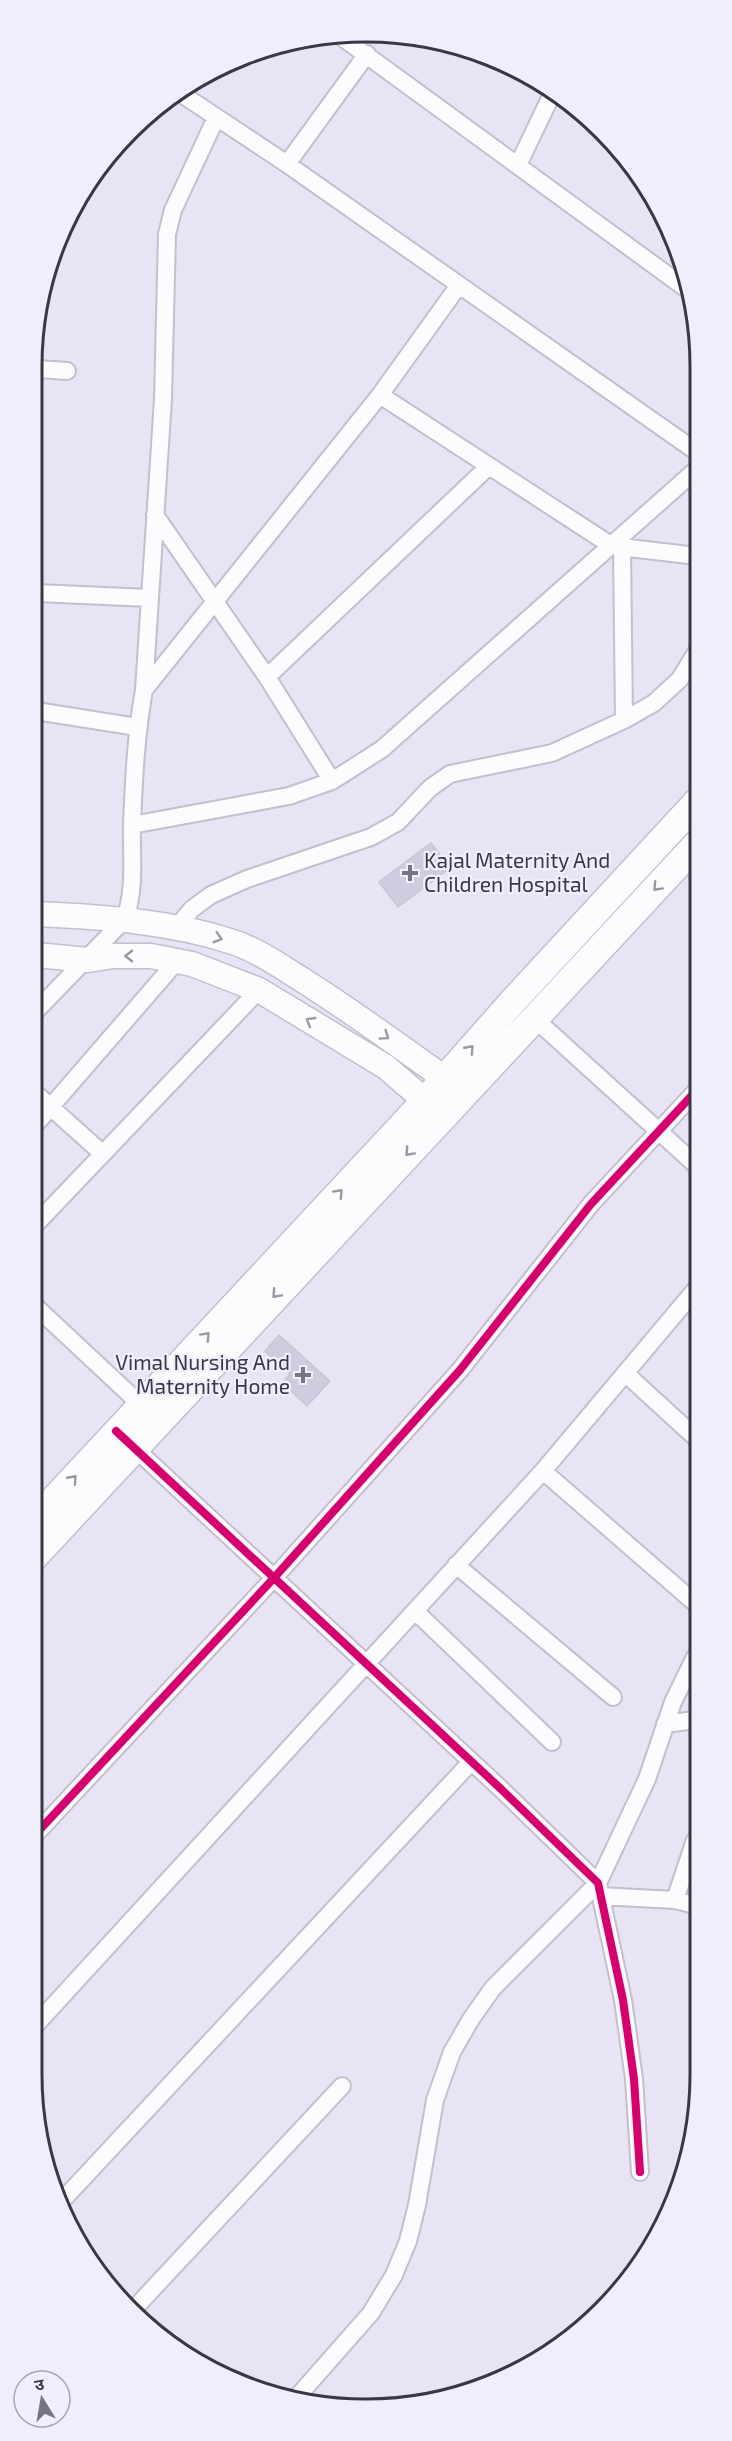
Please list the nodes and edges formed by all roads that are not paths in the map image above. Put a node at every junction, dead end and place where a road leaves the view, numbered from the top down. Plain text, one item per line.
1 (350, 43) edge
2 (367, 54) junction
3 (186, 97) edge
4 (549, 99) edge
5 (216, 118) junction
6 (287, 164) junction
7 (518, 165) junction
8 (679, 284) edge
9 (459, 285) junction
10 (42, 369) edge
11 (67, 371) dead end
12 (380, 395) junction
13 (690, 448) edge
14 (489, 466) junction
15 (690, 477) edge
16 (155, 515) junction
17 (617, 547) junction
18 (690, 555) edge
19 (42, 593) edge
20 (149, 598) junction
21 (214, 602) junction
22 (690, 663) edge
23 (267, 677) junction
24 (144, 690) junction
25 (42, 712) edge
26 (624, 720) junction
27 (137, 726) junction
28 (332, 781) junction
29 (690, 810) edge
30 (132, 825) junction
31 (690, 851) edge
32 (42, 914) edge
33 (125, 919) junction
34 (176, 928) junction
35 (42, 956) edge
36 (88, 960) junction
37 (177, 961) junction
38 (259, 990) junction
39 (42, 1005) edge
40 (534, 1018) junction
41 (453, 1086) junction
42 (690, 1098) edge
43 (42, 1099) edge
44 (51, 1107) junction
45 (434, 1108) junction
46 (42, 1117) edge
47 (660, 1131) junction
48 (103, 1154) junction
49 (690, 1159) edge
50 (42, 1217) edge
51 (690, 1296) edge
52 (42, 1312) edge
53 (626, 1373) junction
54 (141, 1405) junction
55 (690, 1432) edge
56 (125, 1440) junction
57 (543, 1471) junction
58 (42, 1514) edge
59 (42, 1546) edge
60 (456, 1565) junction
61 (273, 1579) junction
62 (690, 1599) edge
63 (415, 1611) junction
64 (365, 1665) junction
65 (690, 1667) edge
66 (613, 1696) dead end
67 (690, 1720) edge
68 (666, 1724) junction
69 (552, 1742) dead end
70 (470, 1763) junction
71 (42, 1827) edge
72 (690, 1855) edge
73 (599, 1890) junction
74 (675, 1900) junction
75 (690, 1904) edge
76 (42, 2018) edge
77 (342, 2086) dead end
78 (640, 2172) dead end
79 (66, 2196) edge
80 (138, 2305) edge
81 (301, 2393) edge

1 - 2 street
2 - 6 street
2 - 7 street
3 - 5 street
4 - 7 street
5 - 6 street
5 - 16 street
6 - 9 street
7 - 8 street
9 - 12 street
9 - 13 street
10 - 11 street
12 - 14 street
12 - 21 street
14 - 17 street
14 - 23 street
15 - 17 street
16 - 20 street
16 - 21 street
17 - 18 street
17 - 26 street
17 - 28 street
19 - 20 street
20 - 24 street
21 - 23 street
21 - 24 street
22 - 26 street
23 - 28 street
24 - 27 street
25 - 27 street
26 - 34 street
27 - 30 street
28 - 30 street
41 -> 29 main road
30 - 33 street
31 -> 40 main road
32 - 33 street
33 - 34 street
33 - 36 street
34 -> 41 street
35 - 36 street
37 -> 36 street
36 - 39 street
37 - 38 street
37 - 44 street
45 -> 38 street
38 - 48 street
40 - 41 main road
40 - 47 street
41 - 45 main road
42 - 47 street
43 - 44 street
44 - 46 street
44 - 48 street
54 -> 45 main road
45 -> 56 main road
47 - 49 street
47 - 61 street
48 - 50 street
51 - 53 street
52 - 54 street
53 - 55 street
53 - 57 street
54 - 56 main road
58 -> 56 main road
56 - 59 main road
56 - 61 street
57 - 60 street
57 - 62 street
60 - 63 street
60 - 66 street
61 - 64 street
61 - 71 street
63 - 64 street
63 - 69 street
64 - 70 street
64 - 76 street
65 - 68 street
67 - 68 street
68 - 73 street
70 - 73 street
70 - 79 street
72 - 74 street
73 - 74 street
73 - 78 street
73 - 81 street
74 - 75 street
77 - 80 street

